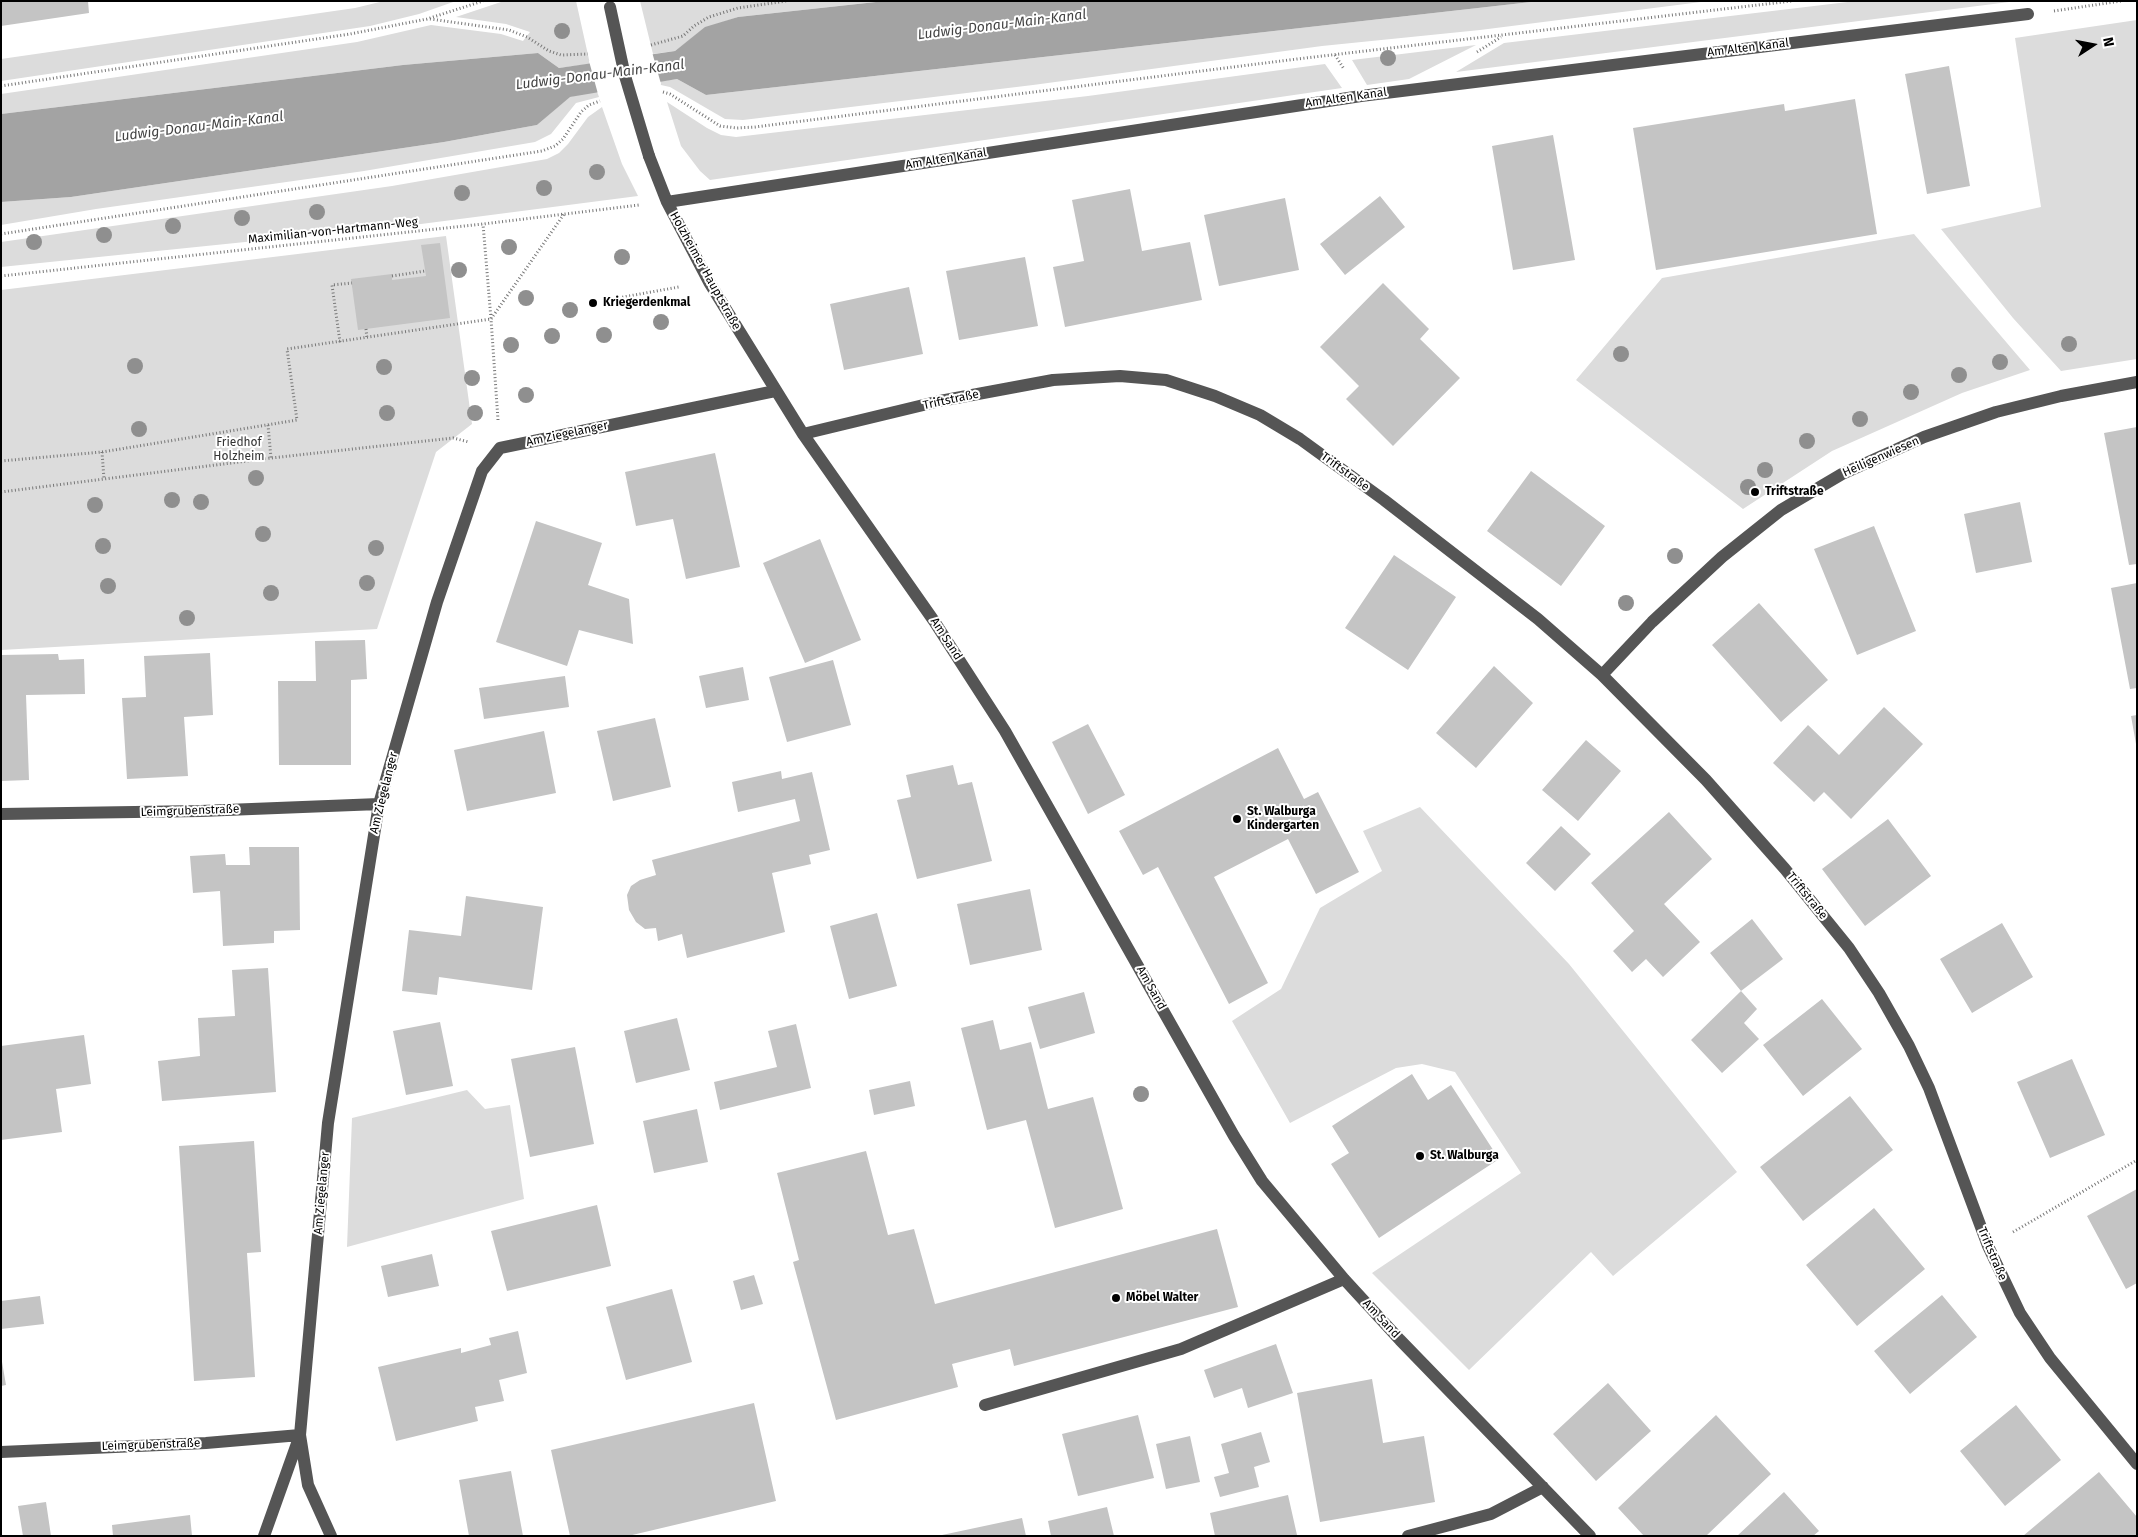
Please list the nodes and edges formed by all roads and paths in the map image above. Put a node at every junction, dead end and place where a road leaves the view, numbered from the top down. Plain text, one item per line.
1 (483, 1) edge
2 (786, 1) edge
3 (1792, 1) edge
4 (2121, 1) edge
5 (610, 4) edge
6 (2028, 14) joint
7 (427, 19) junction
8 (651, 45) dead end
9 (588, 54) dead end
10 (1, 86) edge
11 (663, 92) dead end
12 (600, 101) dead end
13 (666, 202) junction
14 (564, 214) junction
15 (483, 224) junction
16 (1, 234) edge
17 (425, 271) dead end
18 (1, 276) edge
19 (392, 276) dead end
20 (709, 282) junction
21 (352, 283) dead end
22 (612, 299) dead end
23 (491, 319) junction
24 (366, 329) dead end
25 (367, 339) junction
26 (340, 342) junction
27 (2137, 382) edge
28 (775, 391) junction
29 (268, 425) junction
30 (803, 434) junction
31 (500, 448) junction
32 (102, 452) junction
33 (271, 458) junction
34 (1, 461) edge
35 (104, 479) junction
36 (1, 492) edge
37 (1602, 675) junction
38 (379, 804) junction
39 (1, 814) edge
40 (2137, 1160) edge
41 (1988, 1246) junction
42 (1344, 1279) junction
43 (985, 1405) dead end
44 (300, 1434) junction
45 (1, 1452) edge
46 (2137, 1464) edge
47 (1543, 1487) junction
48 (264, 1536) edge
49 (331, 1536) edge
50 (1408, 1536) edge
51 (1590, 1536) edge

1 - 7 path
2 - 8 path
3 - 11 path
4 - 6 path
5 - 13 street, Holzheimer Hauptstraße, bridge
6 - 13 street, Am Alten Kanal
7 - 9 path
7 - 10 path
12 - 16 path
13 - 14 path, Maximilian-von-Hartmann-Weg
13 - 20 street, Holzheimer Hauptstraße
14 - 15 path, Maximilian-von-Hartmann-Weg
14 - 23 path
15 - 18 path, Maximilian-von-Hartmann-Weg
15 - 23 path
17 - 19 path
20 - 22 path
20 - 28 street, Holzheimer Hauptstraße
21 - 26 path
23 - 25 path
23 - 31 path
24 - 25 path
25 - 26 path
26 - 29 path
27 - 37 street, Heiligenwiesen
28 - 30 street, Am Sand
28 - 31 street, Am Ziegelanger
29 - 32 path
29 - 33 path
30 - 37 street, Triftstraße
30 - 42 street, Am Sand
31 - 33 path
31 - 38 street, Am Ziegelanger
32 - 34 path
32 - 35 path
33 - 35 path
35 - 36 path
37 - 41 street, Triftstraße
38 - 39 street, Leimgrubenstraße
38 - 44 street, Am Ziegelanger
40 - 41 path
41 - 46 street, Triftstraße
42 - 43 street
42 - 47 street, Am Sand
44 - 45 street, Leimgrubenstraße
44 - 48 street, Am Ziegelanger
44 - 49 street, Am Ziegelanger
47 - 50 street
47 - 51 street, Am Sand

